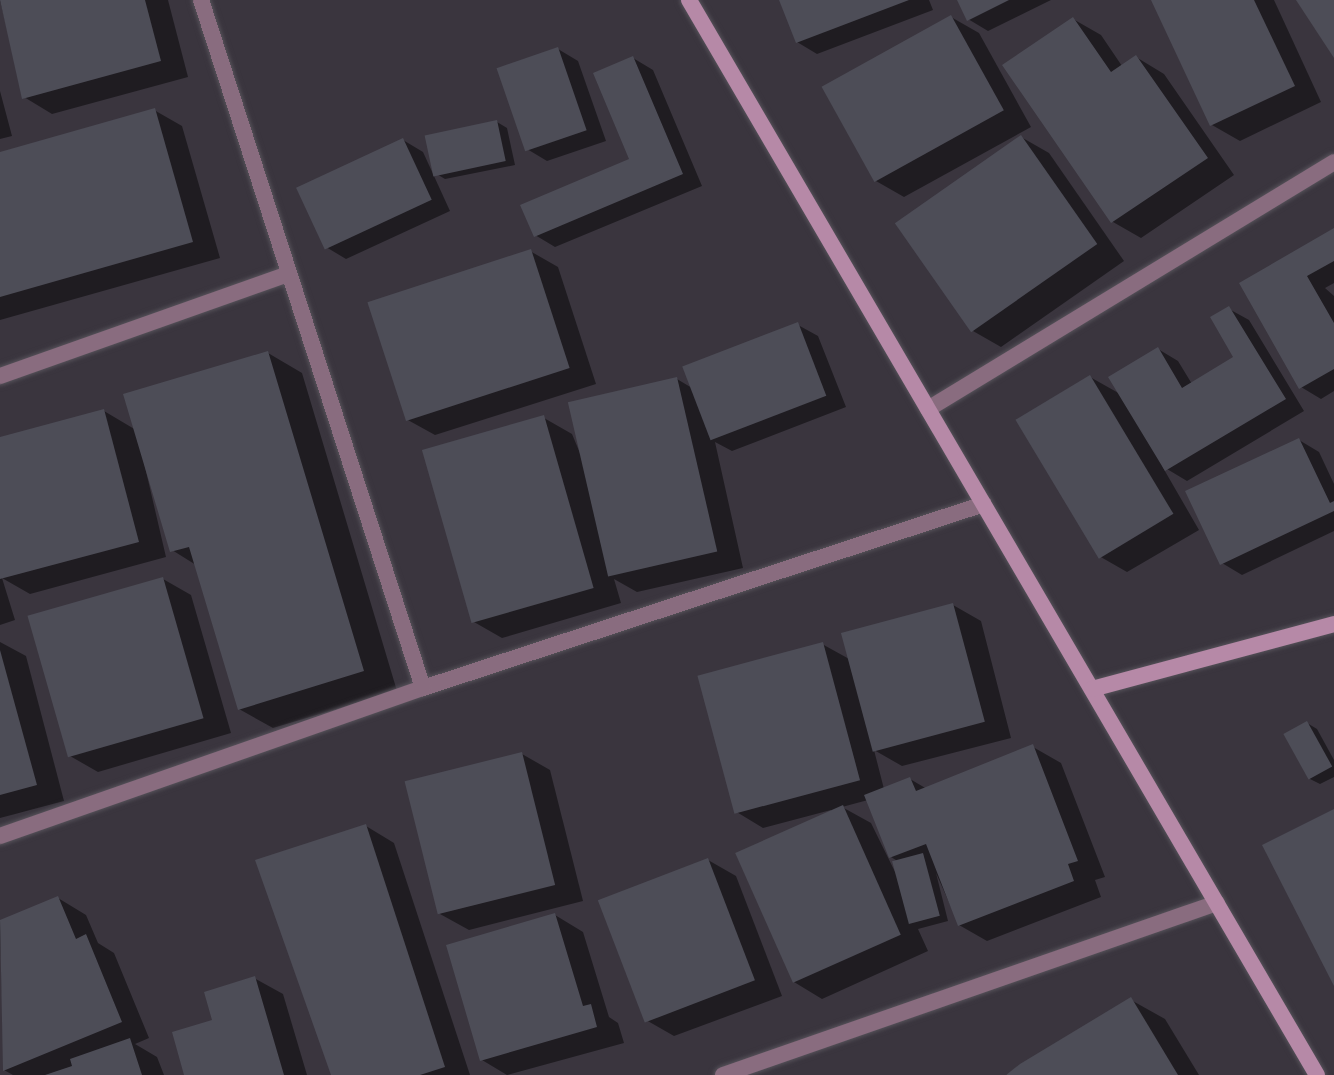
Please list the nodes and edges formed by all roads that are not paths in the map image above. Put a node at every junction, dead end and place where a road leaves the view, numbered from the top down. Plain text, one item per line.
1 (201, 0) edge
2 (689, 0) edge
3 (1334, 162) edge
4 (286, 275) junction
5 (0, 376) edge
6 (928, 409) junction
7 (984, 504) junction
8 (1334, 624) edge
9 (423, 688) junction
10 (1092, 689) junction
11 (0, 836) edge
12 (1217, 903) junction
13 (723, 1075) edge
14 (1317, 1075) edge

1 - 4 street
2 - 6 street
3 - 6 street
4 - 5 street
4 - 9 street
6 - 7 street
7 - 9 street
7 - 10 street
8 - 10 street
9 - 11 street
10 - 12 street
12 - 13 street
12 - 14 street

